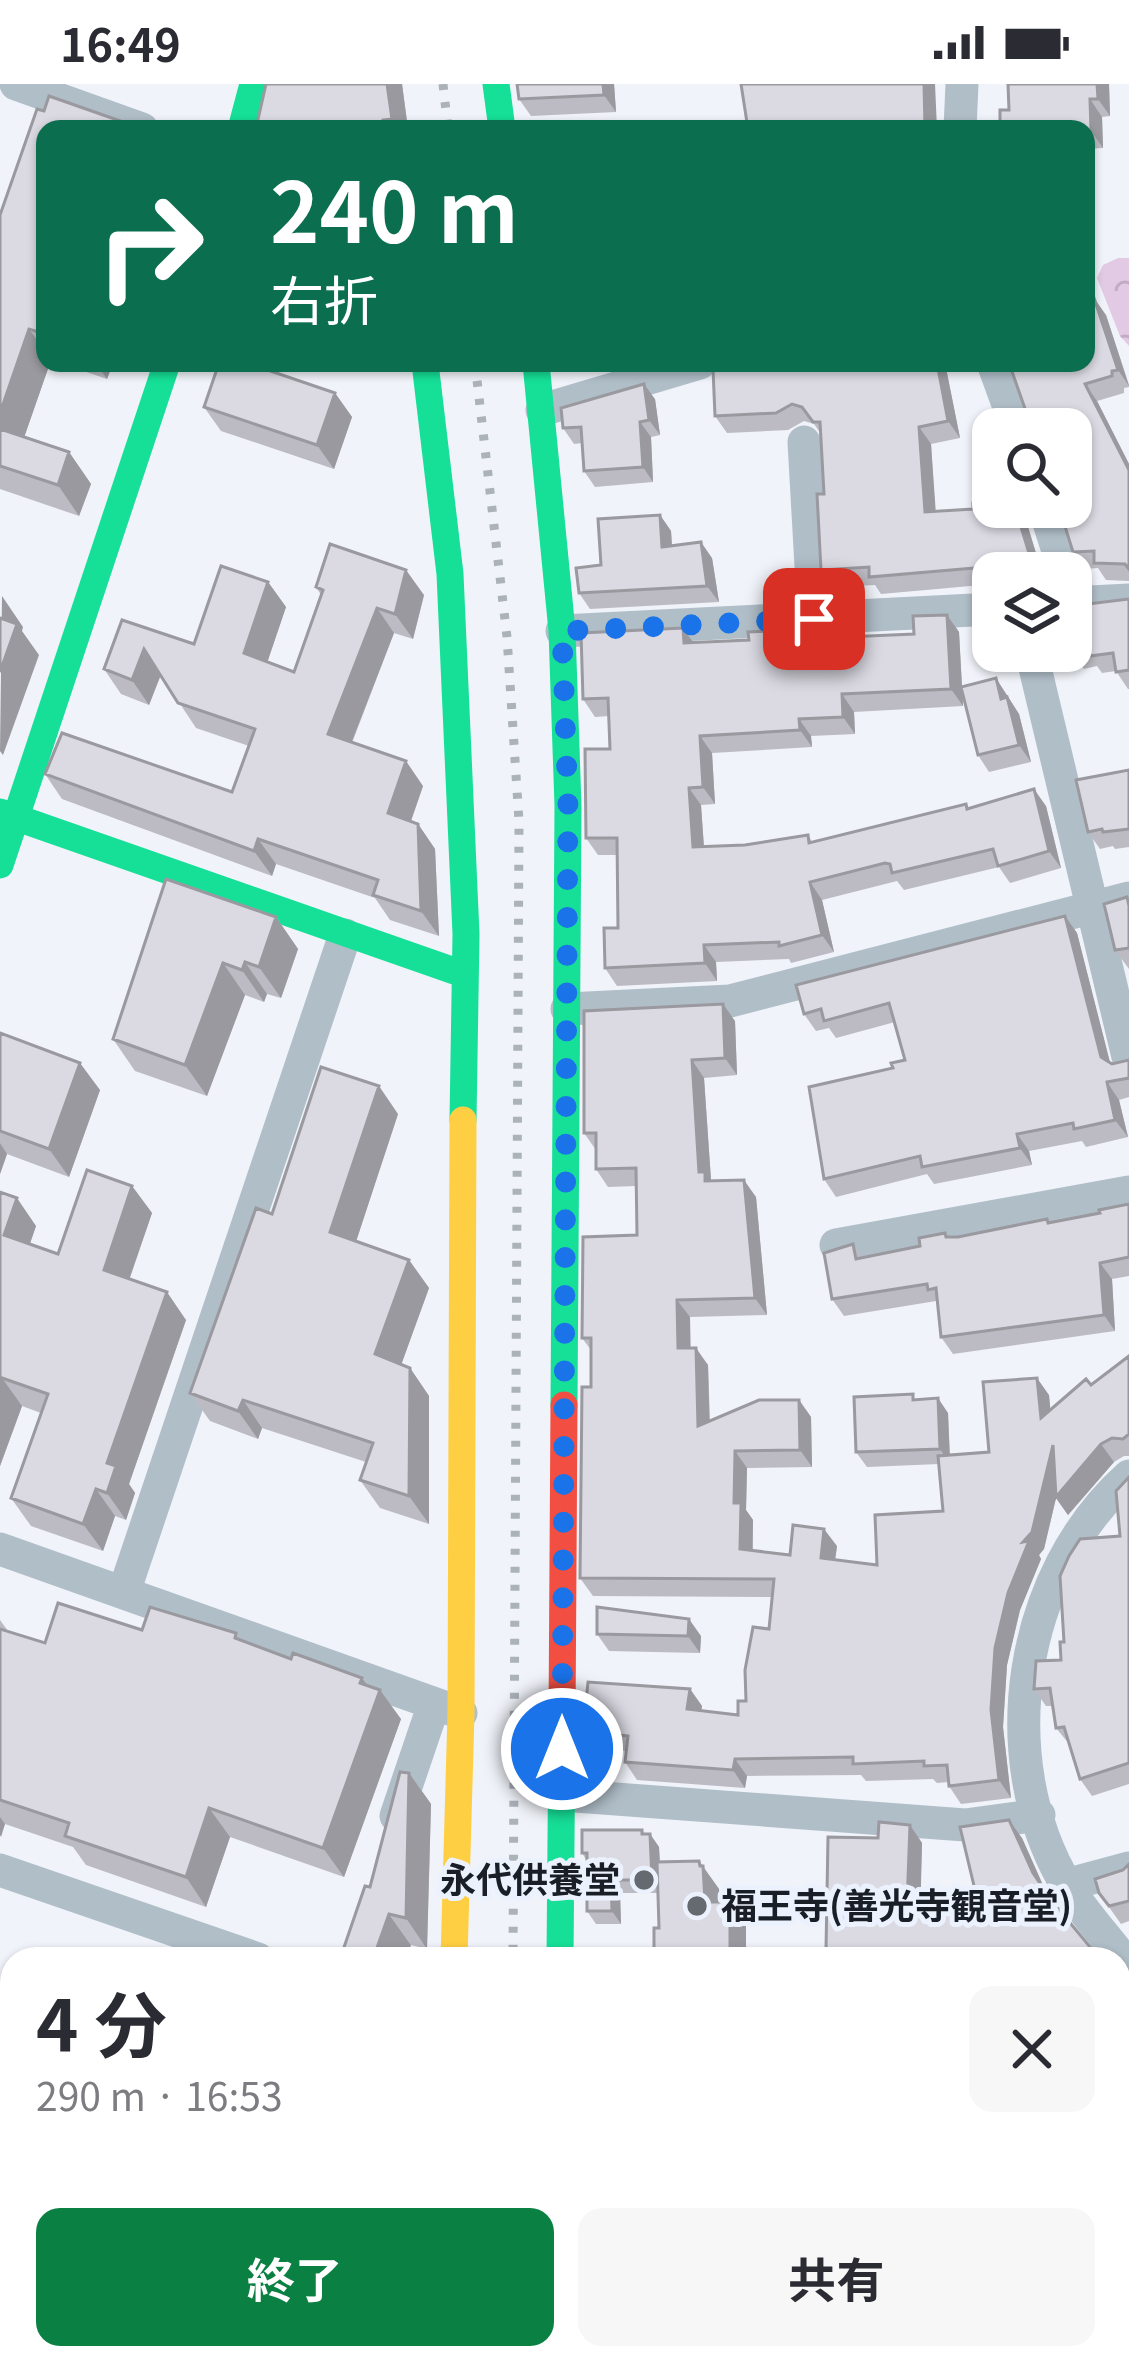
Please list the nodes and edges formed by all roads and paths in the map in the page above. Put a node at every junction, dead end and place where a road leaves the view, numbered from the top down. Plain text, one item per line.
1 (16, 84) edge
2 (253, 84) edge
3 (496, 84) edge
4 (962, 84) edge
5 (117, 120) edge
6 (244, 120) edge
7 (501, 120) edge
8 (960, 120) edge
9 (164, 372) edge
10 (426, 372) edge
11 (537, 372) edge
12 (670, 372) edge
13 (996, 372) edge
14 (1009, 408) edge
15 (542, 410) junction
16 (804, 442) dead end
17 (1092, 596) edge
18 (1129, 600) edge
19 (972, 610) edge
20 (814, 619) junction
21 (562, 631) junction
22 (1035, 672) edge
23 (8, 814) edge
24 (0, 865) edge
25 (1129, 898) edge
26 (1090, 909) junction
27 (345, 935) junction
28 (463, 974) junction
29 (567, 1009) junction
30 (1129, 1061) edge
31 (1129, 1192) edge
32 (836, 1245) edge
33 (1129, 1476) edge
34 (0, 1550) edge
35 (124, 1592) junction
36 (448, 1708) junction
37 (562, 1795) junction
38 (1039, 1815) junction
39 (383, 1853) edge
40 (1129, 1868) edge
41 (0, 1870) edge
42 (1066, 1885) junction
43 (224, 1947) edge
44 (454, 1947) edge
45 (560, 1947) edge
46 (1114, 1947) edge

1 - 5 street
2 - 6 street
3 - 7 street
4 - 8 street
9 - 23 street
10 - 28 street
11 - 15 street
12 - 15 street
13 - 14 street
15 - 21 street
16 - 20 street
17 - 18 street
19 - 20 street
20 - 21 street
21 - 29 street
22 - 26 street
23 - 24 street
23 - 27 street
25 - 26 street
26 - 29 street
26 - 30 street
27 - 28 street
27 - 35 street
28 - 36 street
29 - 37 street
31 - 32 street
33 - 38 street
34 - 35 street
35 - 36 street
36 - 39 street
36 - 44 street
37 - 38 street
37 - 45 street
38 - 42 street
40 - 42 street
41 - 43 street
42 - 46 street

